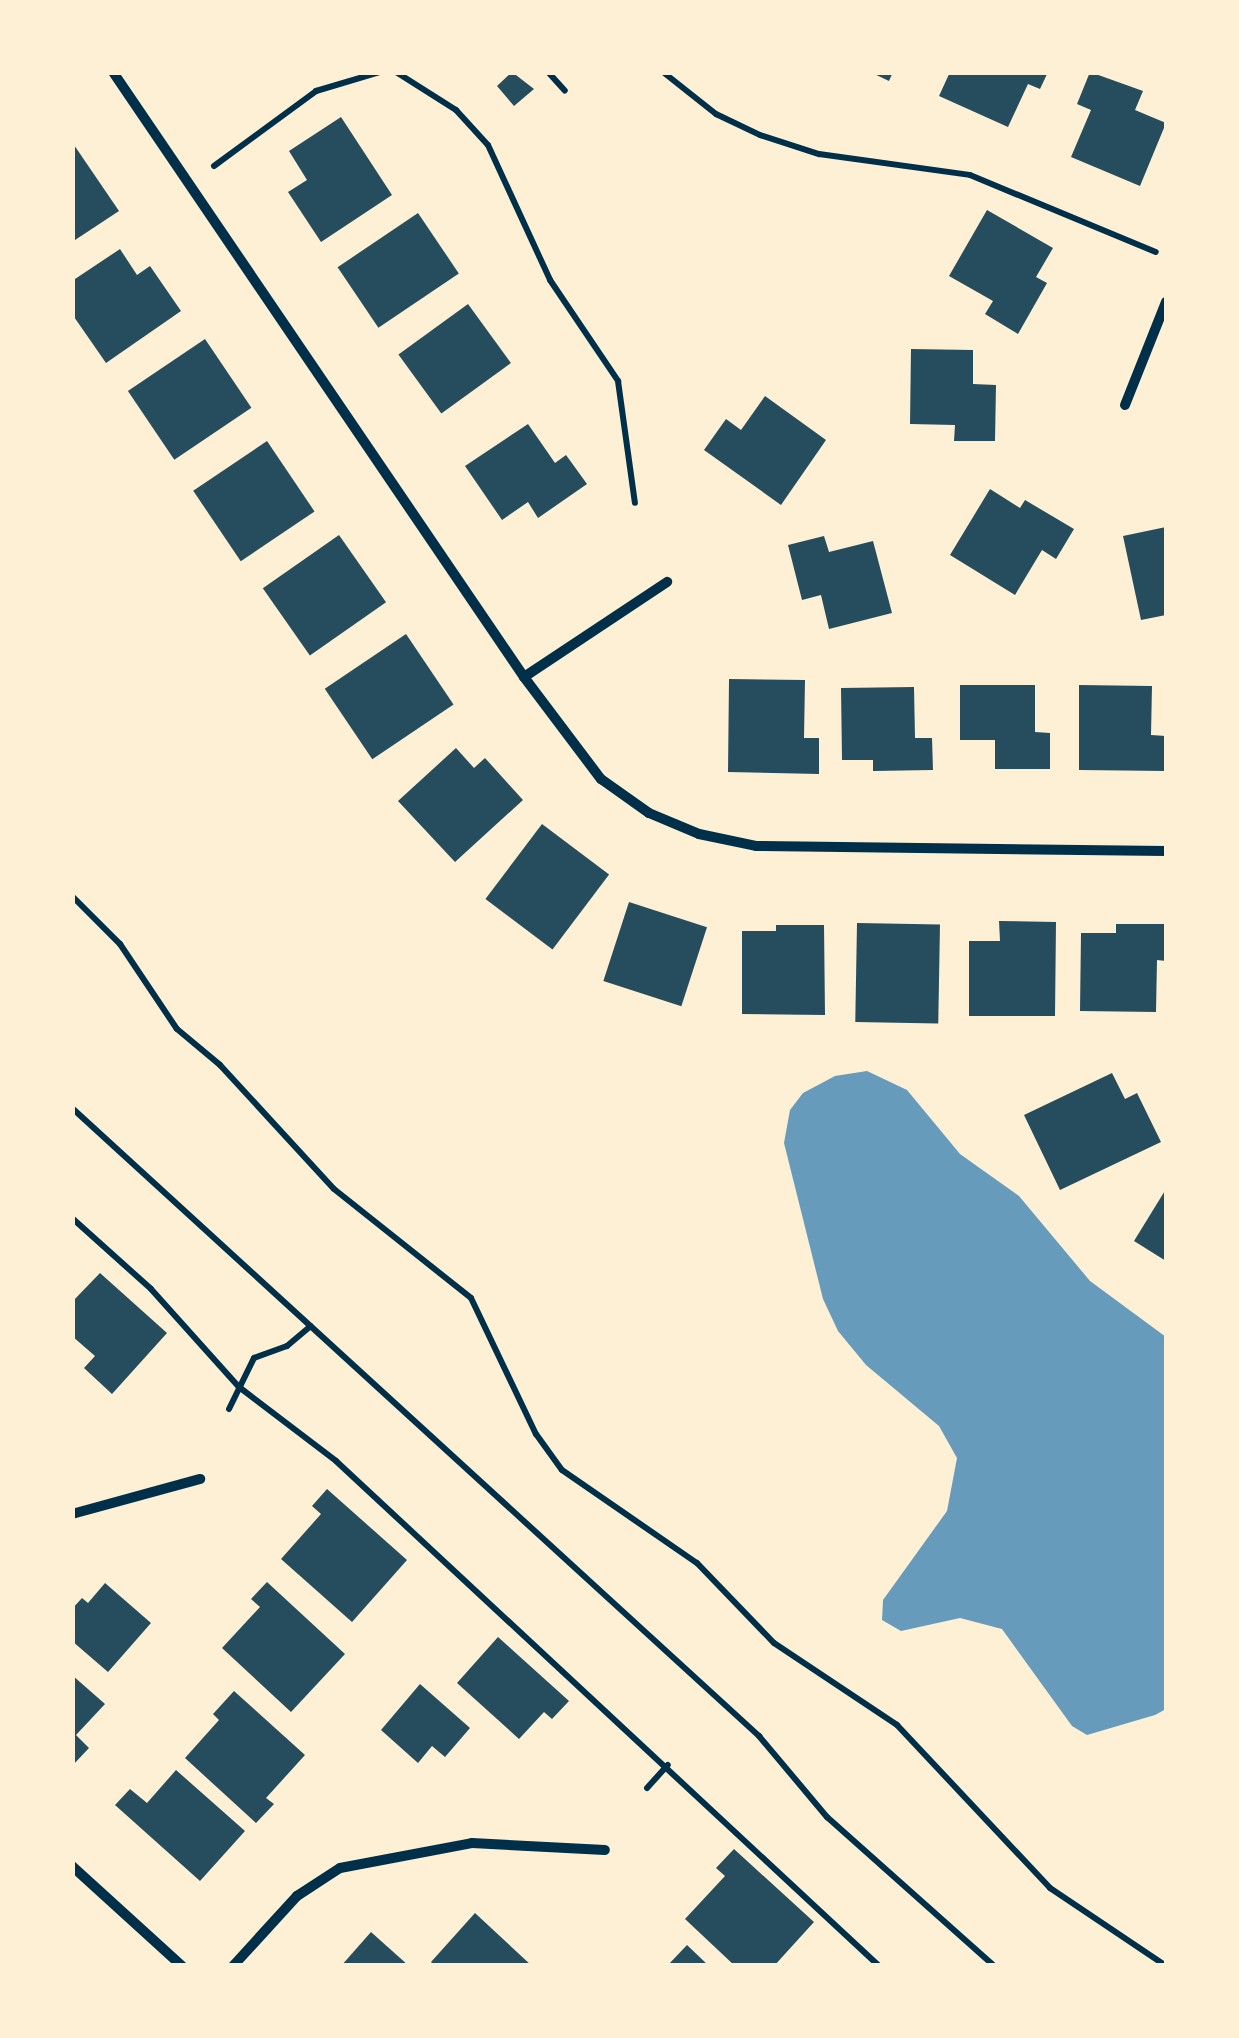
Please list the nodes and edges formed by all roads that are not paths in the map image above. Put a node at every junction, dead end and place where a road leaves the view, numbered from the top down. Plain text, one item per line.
1 (113, 72) edge
2 (1166, 302) edge
3 (1124, 405) dead end
4 (666, 582) dead end
5 (524, 677) junction
6 (1166, 851) edge
7 (200, 1479) dead end
8 (72, 1514) edge
9 (605, 1850) dead end
10 (72, 1866) edge
11 (182, 1966) edge
12 (233, 1966) edge

1 - 5 street
2 - 3 street
4 - 5 street
5 - 6 street
7 - 8 street
9 - 12 street
10 - 11 street

